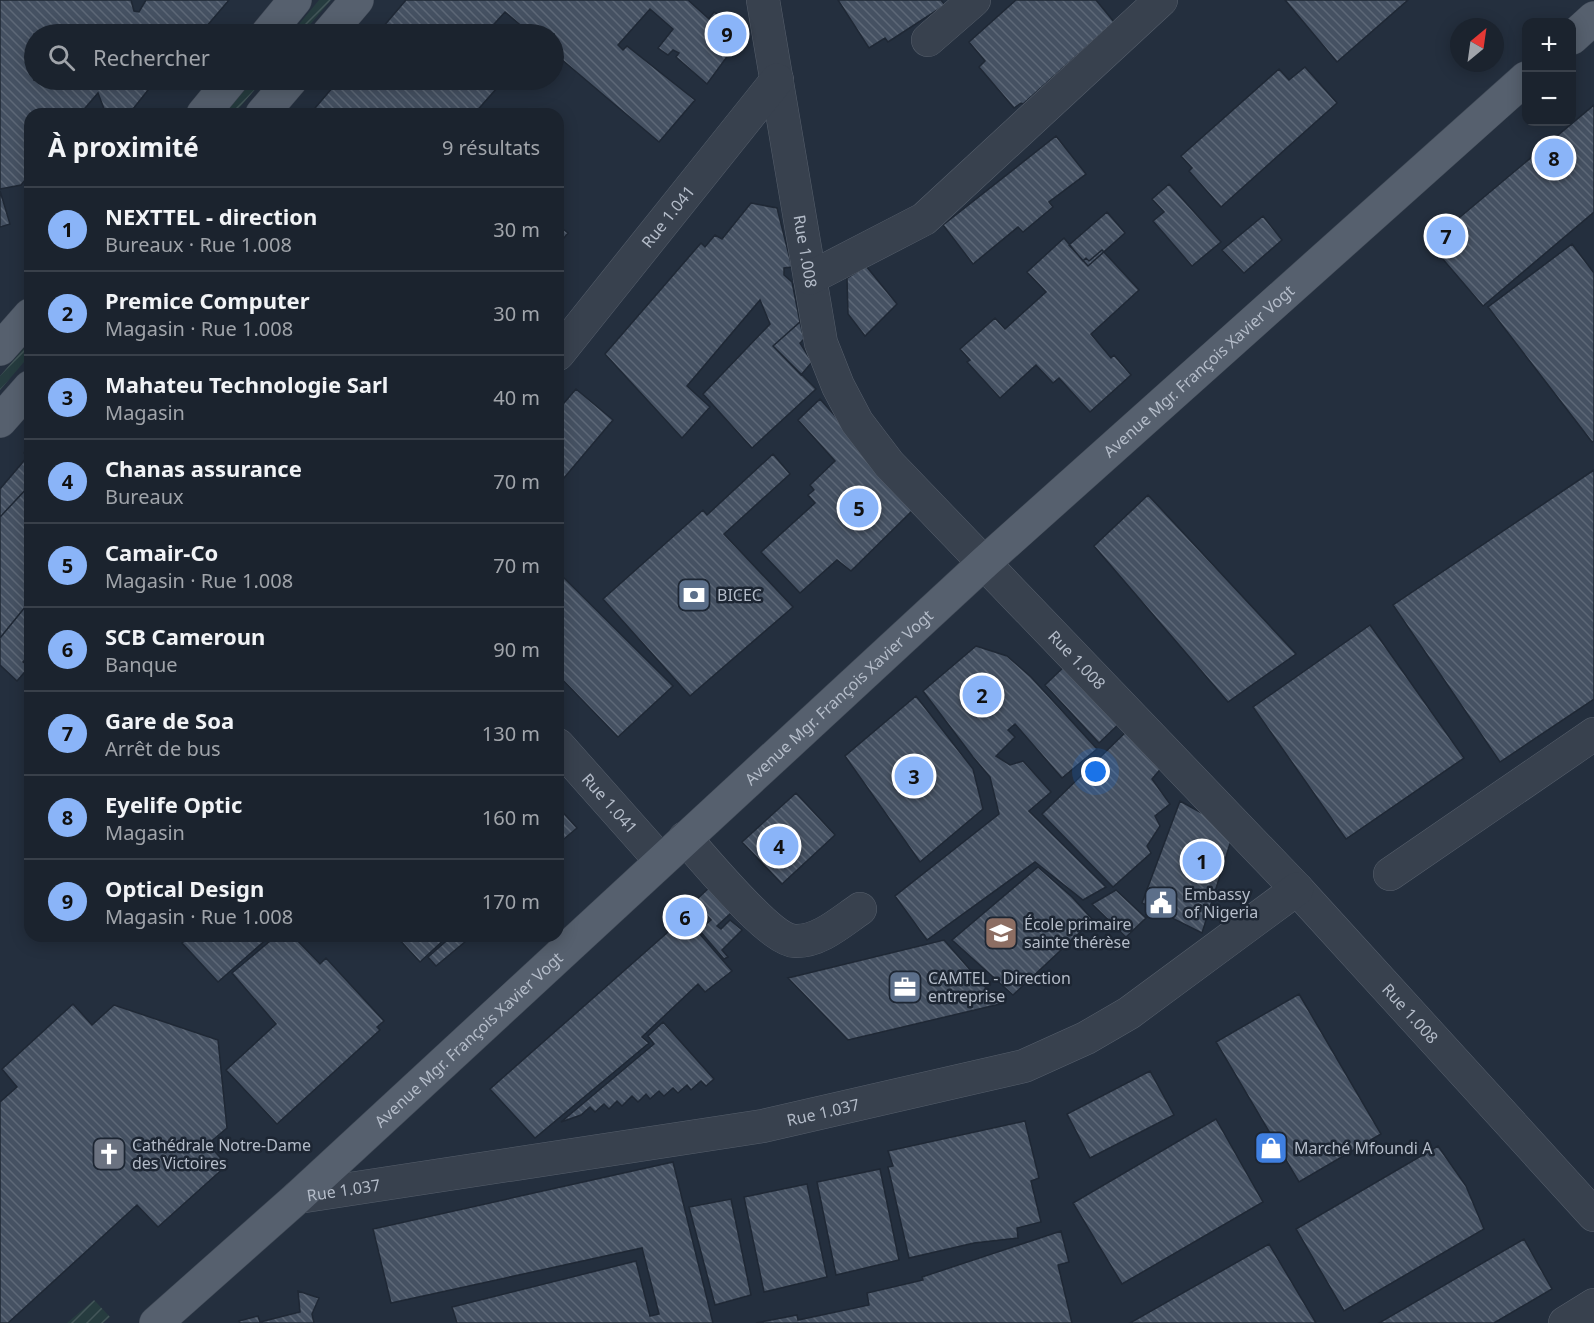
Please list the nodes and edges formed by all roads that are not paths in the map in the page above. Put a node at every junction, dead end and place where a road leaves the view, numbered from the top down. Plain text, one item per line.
1 (357, 0) edge
2 (764, 0) edge
3 (974, 0) edge
4 (1161, 0) edge
5 (1594, 18) edge
6 (337, 24) edge
7 (1576, 34) edge
8 (928, 40) dead end
9 (777, 80) junction
10 (1522, 82) edge
11 (223, 90) edge
12 (282, 90) edge
13 (208, 108) edge
14 (267, 108) edge
15 (810, 278) junction
16 (24, 322) edge
17 (564, 346) edge
18 (0, 349) edge
19 (24, 394) edge
20 (0, 421) edge
21 (985, 562) junction
22 (1594, 734) edge
23 (564, 752) edge
24 (685, 838) junction
25 (661, 861) junction
26 (1390, 874) dead end
27 (1297, 889) junction
28 (860, 909) dead end
29 (298, 1197) junction
30 (1594, 1215) edge
31 (1594, 1305) edge
32 (156, 1323) edge
33 (1565, 1323) edge

1 - 6 main road
2 - 9 street, Rue 1.008
3 - 8 street
4 - 15 street
5 - 7 main road
9 - 15 street, Rue 1.008
9 - 17 street, Rue 1.041
10 - 21 main road, Avenue Mgr. François Xavier Vogt
11 - 13 main road
12 - 14 main road
15 - 21 street, Rue 1.008
16 - 18 main road
19 - 20 main road
21 - 24 main road, Avenue Mgr. François Xavier Vogt
21 - 27 street, Rue 1.008
22 - 26 street
23 - 25 street, Rue 1.041
24 - 25 main road, Avenue Mgr. François Xavier Vogt
24 - 28 street
25 - 29 main road, Avenue Mgr. François Xavier Vogt
27 - 29 street, Rue 1.037
27 - 30 street, Rue 1.008
29 - 32 main road, Avenue Mgr. François Xavier Vogt
31 - 33 street

